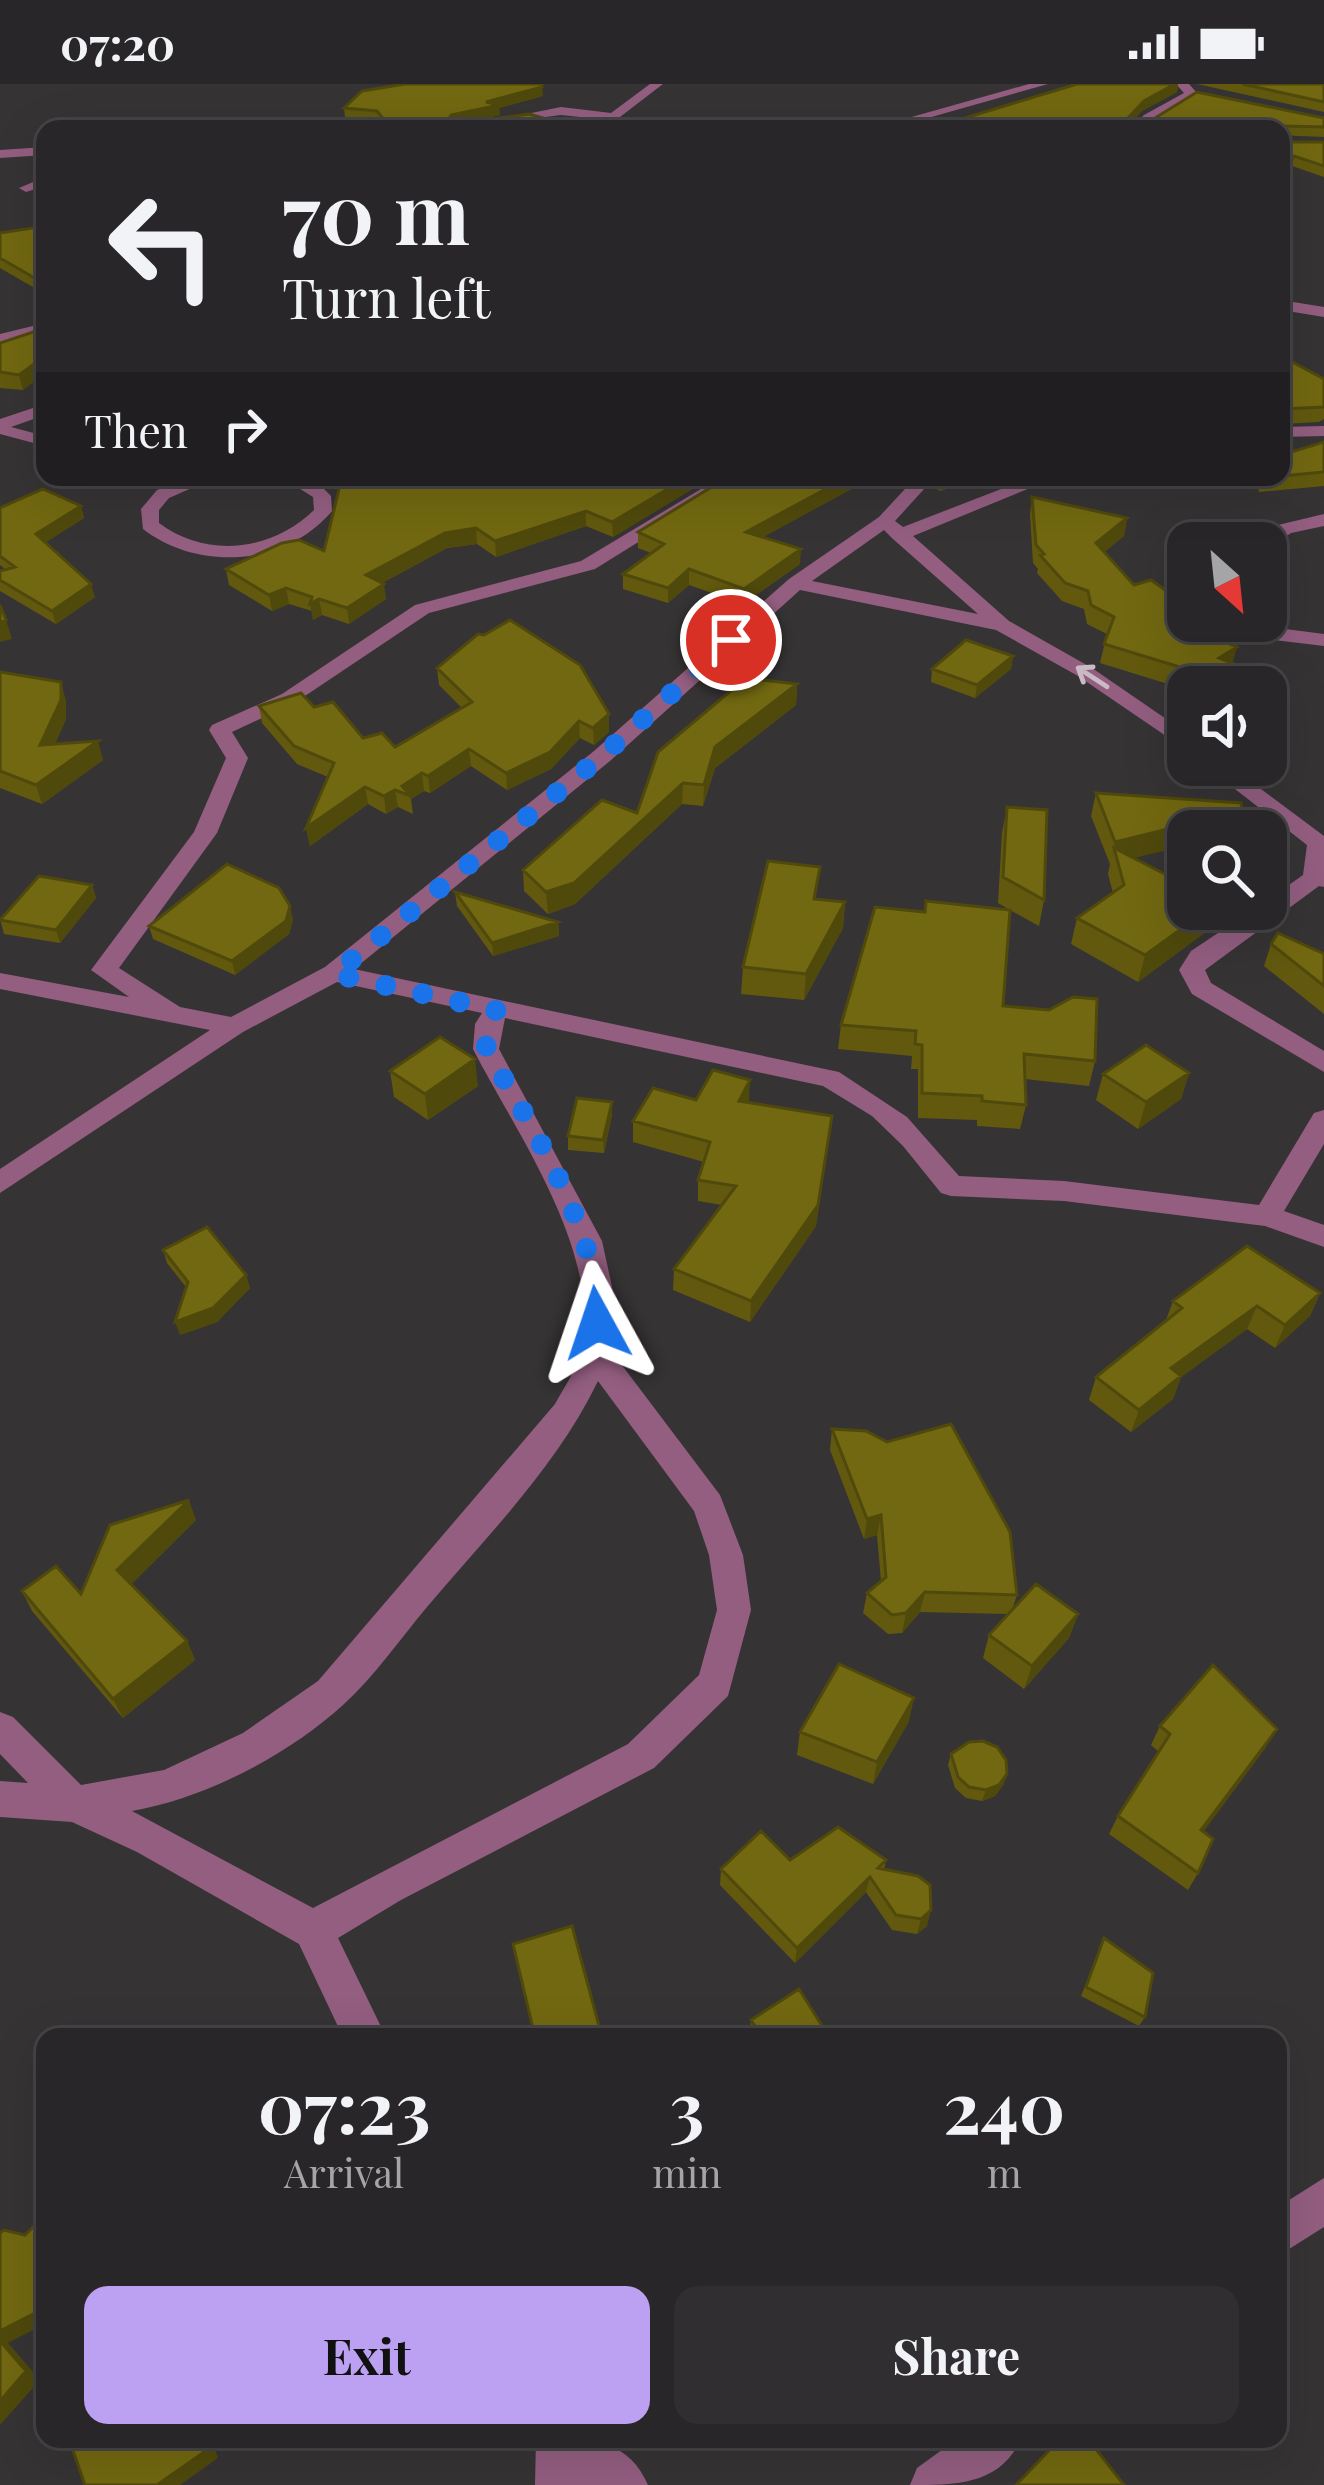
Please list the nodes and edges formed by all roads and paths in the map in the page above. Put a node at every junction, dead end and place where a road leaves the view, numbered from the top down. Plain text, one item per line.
1 (657, 84) edge
2 (1042, 84) edge
3 (1186, 88) edge
4 (1210, 97) edge
5 (613, 117) junction
6 (510, 120) edge
7 (616, 120) edge
8 (908, 120) edge
9 (1143, 120) edge
10 (36, 152) edge
11 (0, 154) edge
12 (36, 184) edge
13 (26, 188) dead end
14 (1290, 305) edge
15 (1324, 311) edge
16 (36, 330) edge
17 (0, 338) edge
18 (36, 413) edge
19 (0, 427) edge
20 (1324, 430) edge
21 (1290, 432) edge
22 (36, 438) edge
23 (177, 486) edge
24 (311, 486) edge
25 (719, 486) edge
26 (920, 486) edge
27 (1021, 486) edge
28 (1324, 520) edge
29 (893, 528) junction
30 (1287, 529) edge
31 (796, 583) junction
32 (1002, 625) junction
33 (1287, 636) edge
34 (1324, 640) edge
35 (1167, 729) edge
36 (1243, 786) edge
37 (1319, 879) edge
38 (334, 974) junction
39 (0, 981) edge
40 (496, 1010) junction
41 (174, 1015) junction
42 (234, 1026) junction
43 (1324, 1063) edge
44 (1324, 1120) edge
45 (0, 1183) edge
46 (1268, 1216) junction
47 (1324, 1236) edge
48 (596, 1354) junction
49 (0, 1729) edge
50 (0, 1799) edge
51 (74, 1804) junction
52 (314, 1930) junction
53 (361, 2028) edge
54 (1324, 2200) edge
55 (1287, 2227) edge
56 (985, 2448) edge
57 (560, 2456) edge
58 (624, 2485) edge
59 (934, 2485) edge

1 - 5 street
2 - 8 street
3 - 4 street
3 - 9 street
5 - 6 street
5 - 7 street
10 - 11 street
12 - 13 street
14 - 15 street
16 - 17 street
18 - 19 street
19 - 22 street
20 - 21 street
23 - 24 street
25 - 41 street
26 - 29 street
27 - 29 street
28 - 30 street
29 - 31 street
29 - 32 street
31 - 32 street
31 - 38 street
35 -> 32 street
33 - 34 street
36 - 37 street
37 - 43 street
38 - 40 street
38 - 42 street
39 - 41 street
40 - 46 street
40 - 48 street
41 - 42 street
42 - 45 street
44 - 46 street
46 - 47 street
48 - 51 street
48 - 52 street
49 - 51 street
50 - 51 street
51 - 52 street
52 - 53 street
54 - 55 street
56 - 59 street
57 - 58 street

